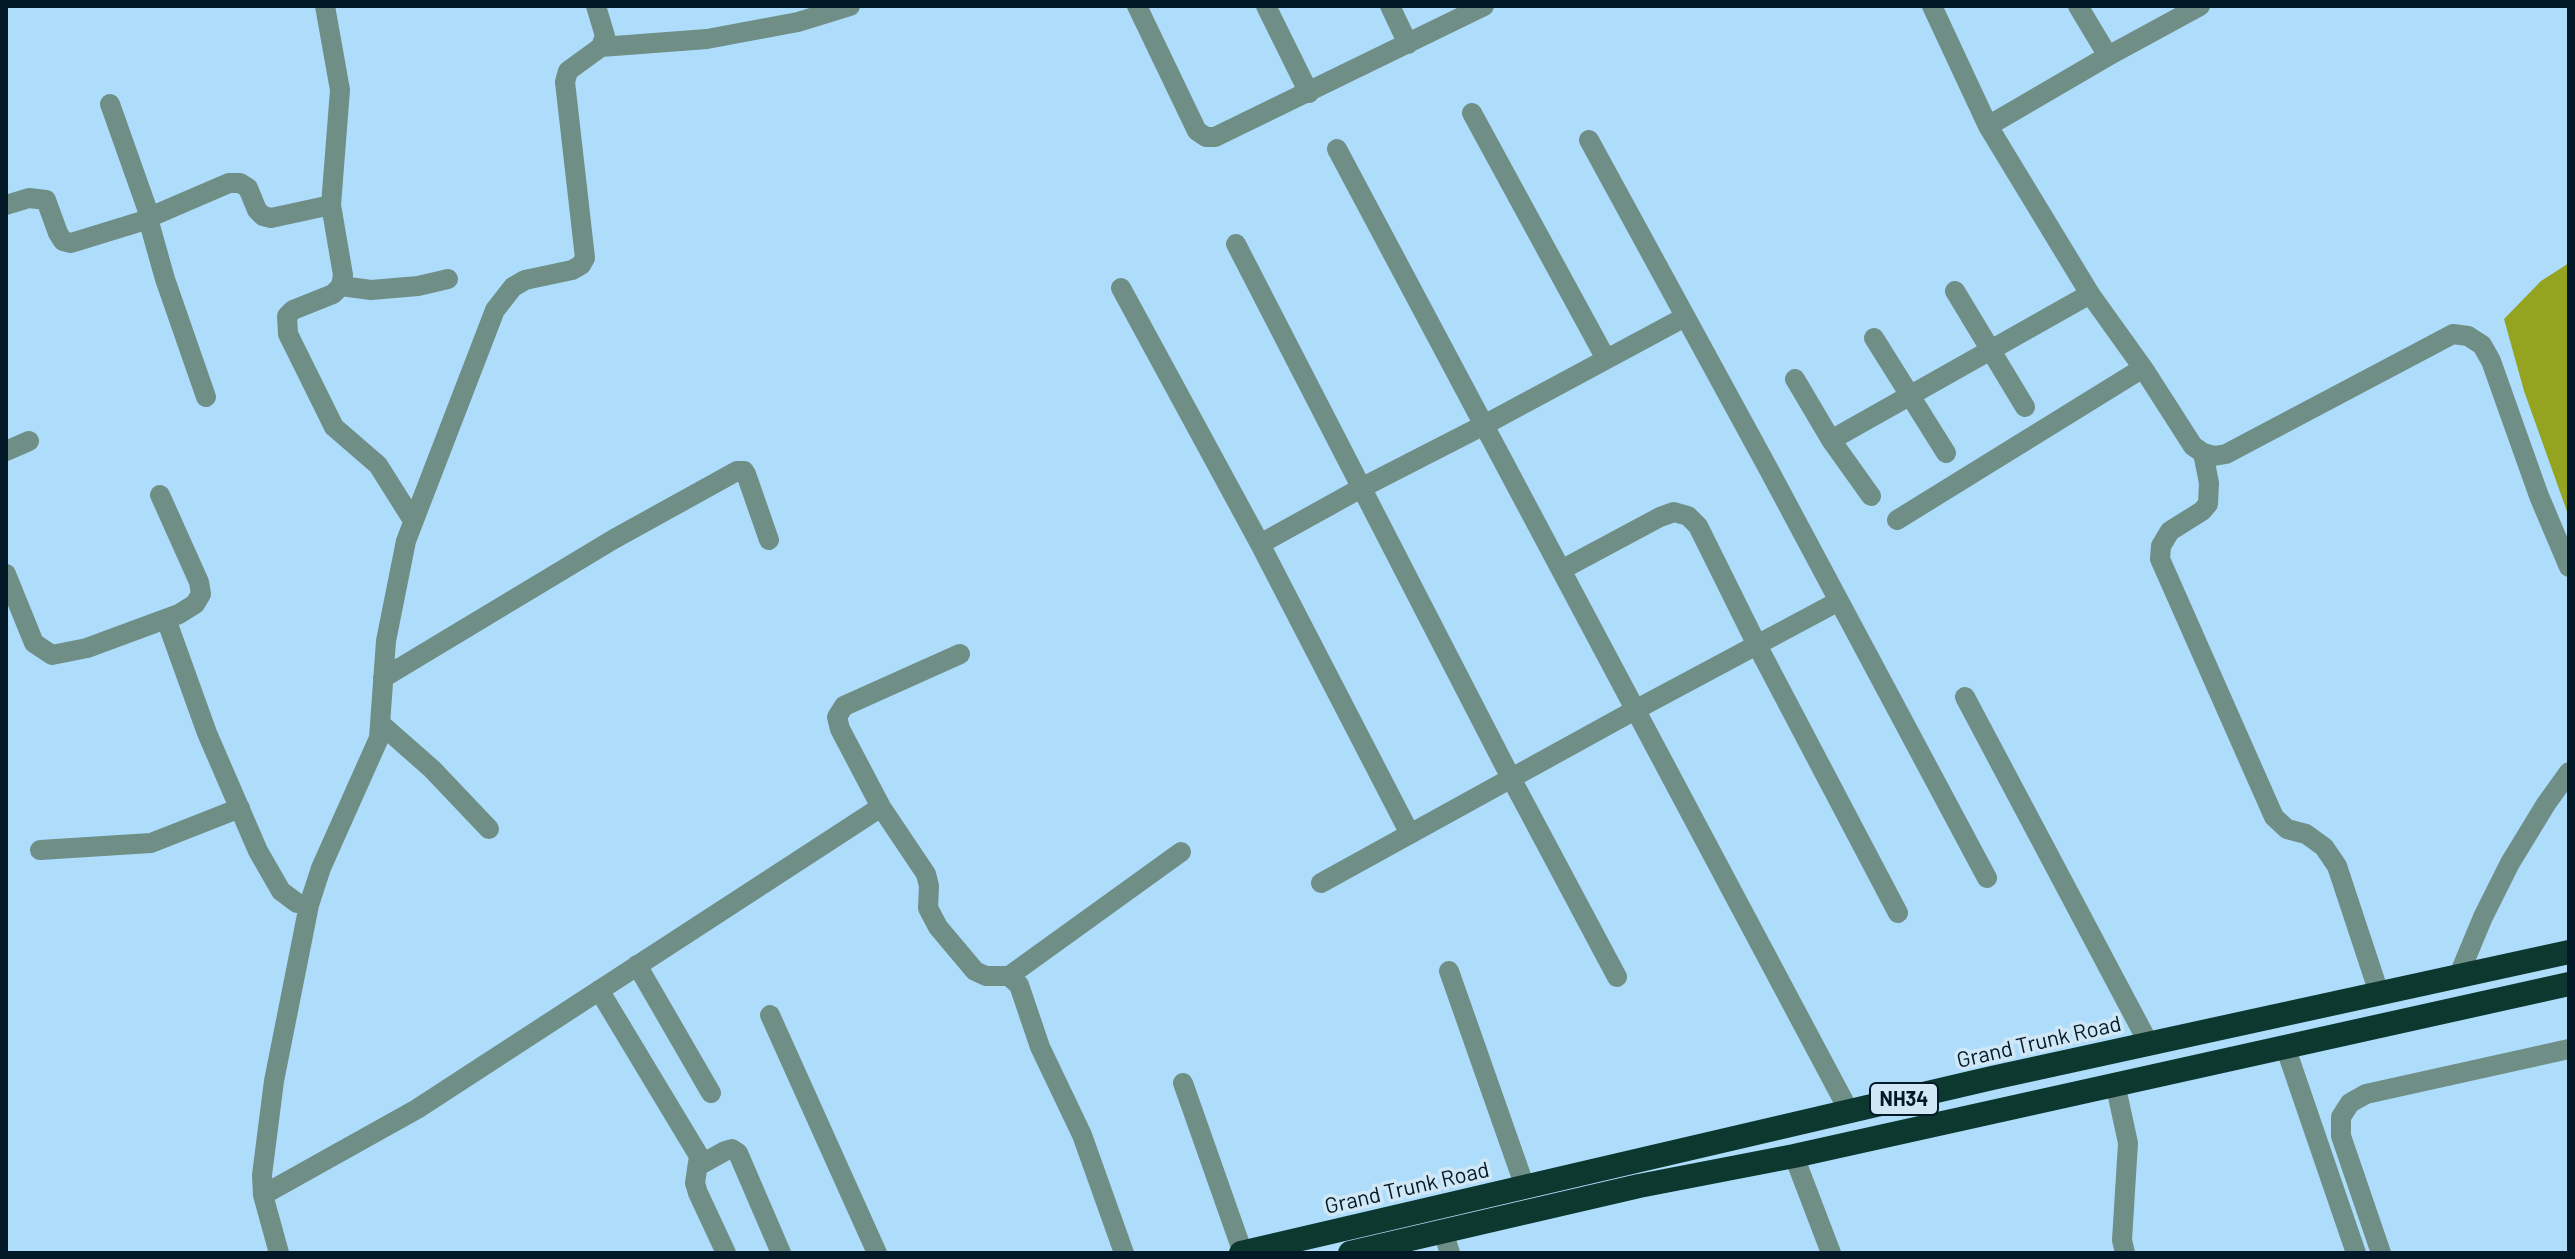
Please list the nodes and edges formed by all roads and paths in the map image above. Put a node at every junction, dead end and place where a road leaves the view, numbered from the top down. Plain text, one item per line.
1 (325, 6) edge
2 (596, 6) edge
3 (850, 6) edge
4 (1137, 6) edge
5 (1266, 6) edge
6 (1390, 6) edge
7 (1484, 6) edge
8 (1932, 6) edge
9 (2078, 6) edge
10 (2200, 6) edge
11 (1408, 44) junction
12 (601, 47) junction
13 (2108, 56) junction
14 (1309, 93) junction
15 (110, 104) dead end
16 (1472, 113) dead end
17 (1988, 126) junction
18 (1589, 140) dead end
19 (1337, 149) dead end
20 (6, 205) edge
21 (331, 205) junction
22 (150, 218) junction
23 (1236, 244) dead end
24 (448, 279) dead end
25 (341, 286) junction
26 (1121, 288) dead end
27 (1955, 291) dead end
28 (2090, 294) junction
29 (1685, 317) junction
30 (1874, 338) dead end
31 (1992, 351) junction
32 (1606, 359) junction
33 (2143, 368) junction
34 (1795, 379) dead end
35 (1912, 396) junction
36 (206, 397) dead end
37 (2025, 407) dead end
38 (1484, 425) junction
39 (1831, 440) junction
40 (29, 441) dead end
41 (6, 451) edge
42 (1946, 453) dead end
43 (2203, 453) junction
44 (1363, 487) junction
45 (160, 495) dead end
46 (1871, 496) dead end
47 (412, 519) junction
48 (1897, 520) dead end
49 (769, 540) dead end
50 (1260, 544) junction
51 (2569, 567) edge
52 (1561, 570) junction
53 (6, 574) edge
54 (1839, 601) junction
55 (166, 619) junction
56 (1757, 645) junction
57 (960, 654) dead end
58 (383, 678) junction
59 (1965, 697) dead end
60 (1635, 710) junction
61 (382, 725) junction
62 (2569, 772) edge
63 (1511, 778) junction
64 (881, 807) junction
65 (240, 808) junction
66 (489, 829) dead end
67 (1410, 834) junction
68 (40, 850) dead end
69 (1181, 852) dead end
70 (1987, 878) dead end
71 (1321, 883) dead end
72 (309, 905) junction
73 (1898, 913) dead end
74 (2569, 952) edge
75 (637, 965) junction
76 (2496, 969) junction
77 (1449, 971) dead end
78 (1009, 976) junction
79 (1617, 977) dead end
80 (2458, 977) junction
81 (2569, 984) edge
82 (599, 990) junction
83 (2379, 993) junction
84 (2505, 998) junction
85 (770, 1015) dead end
86 (2149, 1044) junction
87 (2285, 1046) junction
88 (2569, 1049) edge
89 (1183, 1083) dead end
90 (2115, 1083) junction
91 (711, 1093) dead end
92 (1849, 1111) junction
93 (1794, 1156) junction
94 (698, 1166) junction
95 (1525, 1187) junction
96 (263, 1195) junction
97 (1446, 1242) edge
98 (279, 1253) edge
99 (726, 1253) edge
100 (781, 1253) edge
101 (877, 1253) edge
102 (1124, 1253) edge
103 (1242, 1253) edge
104 (1350, 1253) edge
105 (1831, 1253) edge
106 (2125, 1253) edge
107 (2356, 1253) edge
108 (2381, 1253) edge

1 - 21 street
2 - 12 street
3 - 12 street
4 - 14 street
5 - 14 street
6 - 11 street
7 - 11 street
8 - 17 street
9 - 13 street
10 - 13 street
11 - 14 street
12 - 47 street
13 - 17 street
15 - 22 street
16 - 32 street
17 - 28 street
18 - 29 street
19 - 38 street
20 - 22 street
21 - 22 street
21 - 25 street
22 - 36 street
23 - 44 street
24 - 25 street
25 - 47 street
26 - 50 street
27 - 31 street
28 - 31 street
28 - 33 street
29 - 32 street
29 - 54 street
30 - 35 street
31 - 35 street
31 - 37 street
32 - 38 street
33 - 43 street
33 - 48 street
34 - 39 street
35 - 39 street
35 - 42 street
38 - 44 street
38 - 52 street
39 - 46 street
40 - 41 street
43 - 51 street
43 - 83 street
44 - 50 street
44 - 63 street
45 - 55 street
47 - 58 street
49 - 58 street
50 - 67 street
52 - 56 street
52 - 60 street
53 - 55 street
54 - 56 street
54 - 70 street
55 - 65 street
56 - 60 street
56 - 73 street
57 - 64 street
58 - 61 street
59 - 86 street
60 - 63 street
60 - 92 street
61 - 66 street
61 - 72 street
62 - 80 street
63 - 67 street
63 - 79 street
64 - 75 street
64 - 78 street
65 - 68 street
65 - 72 street
67 - 71 street
69 - 78 street
72 - 96 street
74 - 76 highway, Grand Trunk Road / NH34
75 - 82 street
75 - 91 street
76 - 80 highway, Grand Trunk Road / NH34
76 - 84 highway
77 - 95 street
78 - 102 street
80 - 83 highway, Grand Trunk Road / NH34
81 - 84 highway, NH34
82 - 94 street
82 - 96 street
83 - 86 highway, Grand Trunk Road / NH34
84 - 87 highway, NH34
85 - 101 street
86 - 92 highway, Grand Trunk Road / NH34
87 - 90 highway, NH34
87 - 107 street
88 - 108 street
89 - 103 street
90 - 93 highway, NH34
90 - 106 street
92 - 95 highway, Grand Trunk Road / NH34
93 - 97 highway, NH34
93 - 105 street
94 - 99 street
94 - 100 street
95 - 103 highway, Grand Trunk Road / NH34
96 - 98 street
97 - 104 highway, NH34

